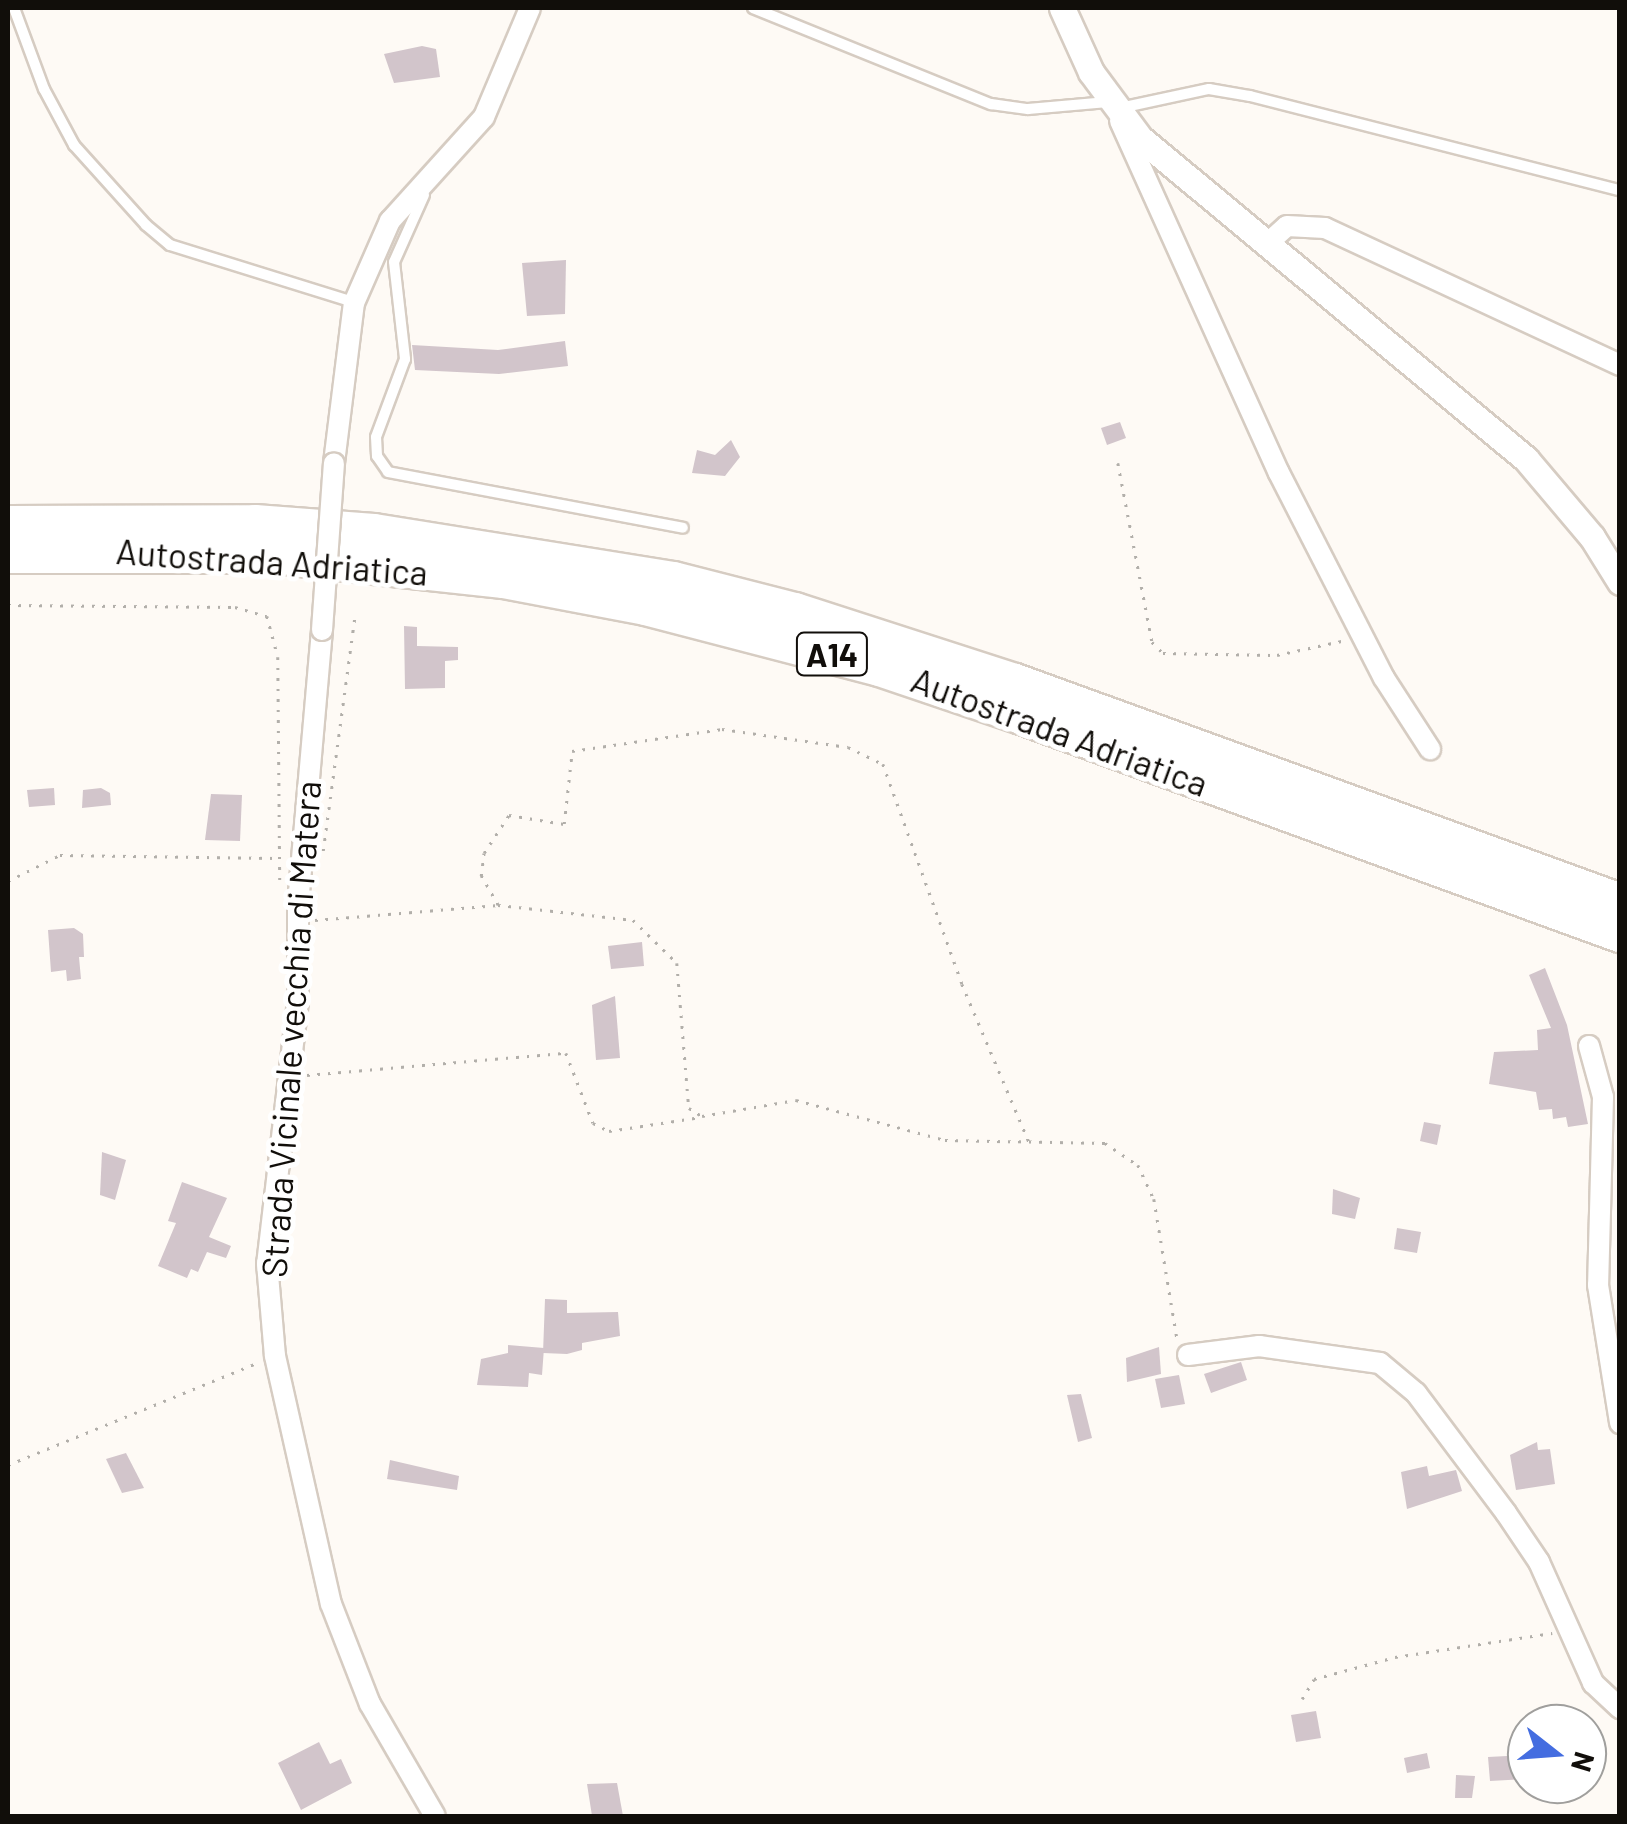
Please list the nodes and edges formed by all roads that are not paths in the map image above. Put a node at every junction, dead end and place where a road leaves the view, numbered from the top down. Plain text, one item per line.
1 (14, 8) edge
2 (530, 8) edge
3 (753, 8) edge
4 (1062, 8) edge
5 (1112, 106) junction
6 (427, 179) junction
7 (1620, 190) edge
8 (1268, 243) junction
9 (354, 303) junction
10 (1620, 365) edge
11 (8, 524) edge
12 (683, 528) dead end
13 (8, 554) edge
14 (1620, 582) edge
15 (1430, 749) dead end
16 (1620, 903) edge
17 (1620, 932) edge
18 (1589, 1046) dead end
19 (1188, 1355) road end
20 (1620, 1422) edge
21 (1620, 1708) edge
22 (435, 1816) edge

1 - 9 lane
2 - 6 street
3 - 5 lane
4 - 5 street
5 - 7 lane
5 - 8 street
5 - 15 street
6 - 9 street
6 - 12 lane
8 - 10 street
8 - 14 street
9 - 22 street, Strada Vicinale vecchia di Matera, bridge
11 - 16 highway, Autostrada Adriatica / A14
13 - 17 highway, Autostrada Adriatica / A14
18 - 20 street
19 - 21 street

